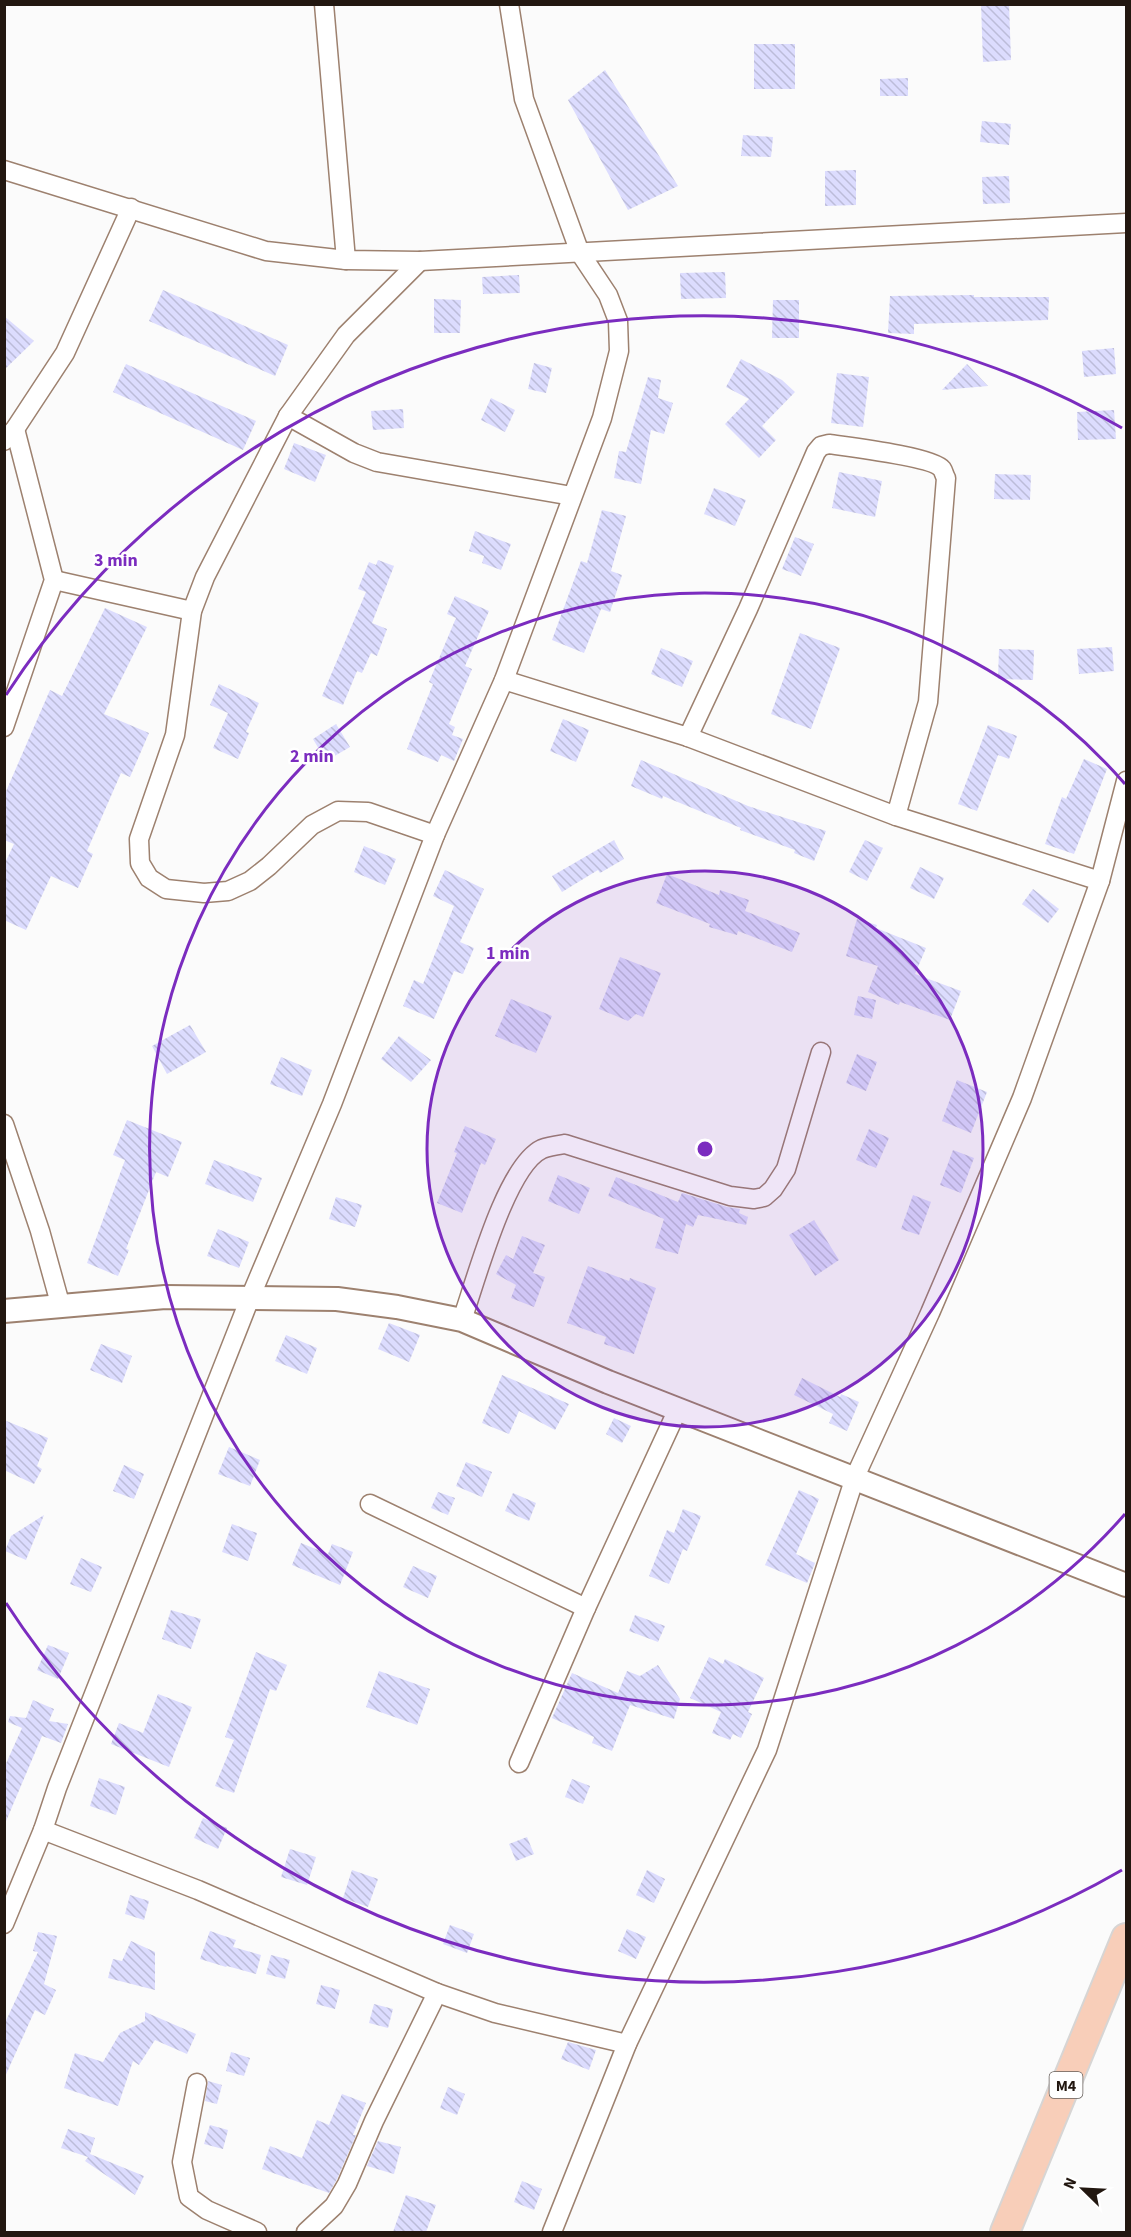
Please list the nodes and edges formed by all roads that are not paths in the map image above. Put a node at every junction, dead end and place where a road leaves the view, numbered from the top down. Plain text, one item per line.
1 (324, 4) edge
2 (509, 4) edge
3 (4, 170) edge
4 (130, 208) junction
5 (1126, 223) edge
6 (580, 254) junction
7 (346, 260) junction
8 (420, 261) junction
9 (288, 416) junction
10 (10, 435) edge
11 (572, 496) junction
12 (54, 580) junction
13 (192, 611) junction
14 (504, 680) junction
15 (4, 727) edge
16 (688, 737) junction
17 (1126, 781) edge
18 (896, 816) junction
19 (435, 835) junction
20 (1100, 881) junction
21 (821, 1052) dead end
22 (4, 1124) edge
23 (250, 1298) junction
24 (61, 1307) junction
25 (4, 1311) edge
26 (462, 1320) junction
27 (678, 1409) junction
28 (855, 1477) junction
29 (370, 1504) dead end
30 (1126, 1585) edge
31 (586, 1608) junction
32 (519, 1763) dead end
33 (43, 1830) junction
34 (4, 1923) edge
35 (1126, 1938) edge
36 (437, 1992) junction
37 (627, 2044) junction
38 (197, 2083) dead end
39 (257, 2232) edge
40 (306, 2232) edge
41 (552, 2232) edge
42 (1005, 2232) edge

1 - 7 street
2 - 6 street
3 - 4 street
4 - 7 street
4 - 10 street
5 - 6 street
6 - 8 street
6 - 11 street
7 - 8 street
8 - 9 street
9 - 11 street
9 - 13 street
10 - 12 street
11 - 14 street
12 - 13 street
12 - 15 street
13 - 19 street
14 - 16 street
14 - 19 street
16 - 18 street
16 - 18 street
17 - 20 street
18 - 20 street
19 - 23 street
20 - 28 street
21 - 26 street
22 - 24 street
23 - 24 street
23 - 26 street
23 - 33 street
24 - 25 street
26 - 27 street
27 - 28 street
27 - 31 street
28 - 30 street
28 - 37 street
29 - 31 street
31 - 32 street
33 - 34 street
33 - 36 street
35 - 42 main road, M4
36 - 37 street
36 - 40 street
37 - 41 street
38 - 39 street

